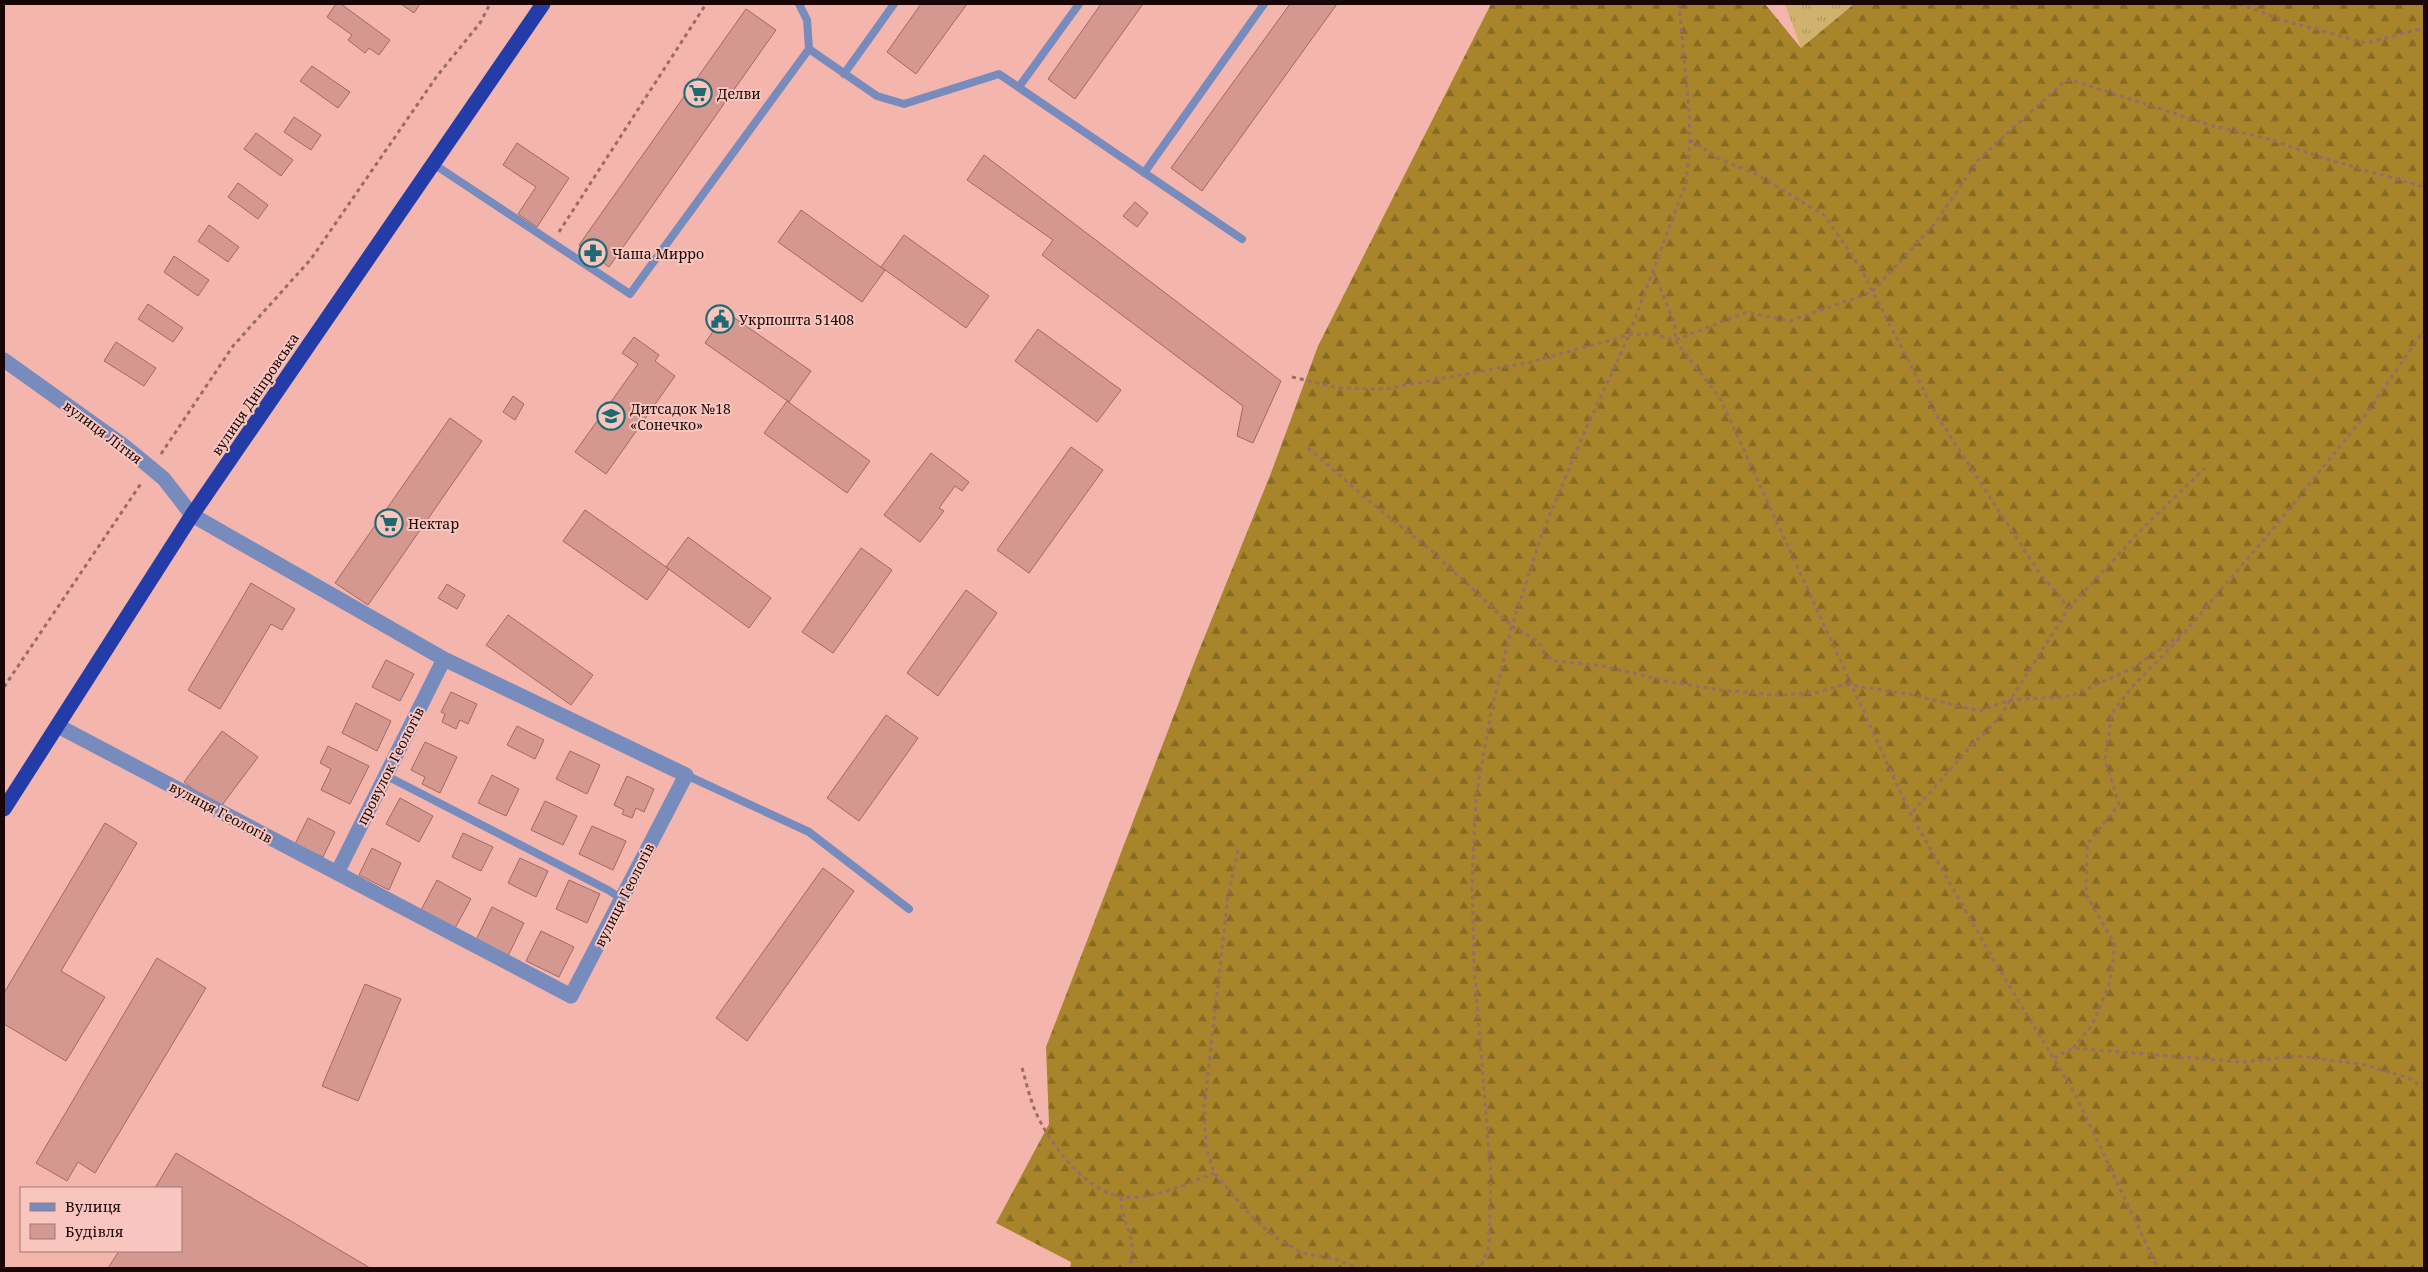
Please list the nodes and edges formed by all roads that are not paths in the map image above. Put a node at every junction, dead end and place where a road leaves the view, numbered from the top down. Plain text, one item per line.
1 (543, 4) edge
2 (799, 4) edge
3 (894, 4) edge
4 (1079, 4) edge
5 (1264, 4) edge
6 (809, 49) junction
7 (844, 74) junction
8 (1019, 87) junction
9 (432, 163) junction
10 (1144, 173) junction
11 (1242, 239) dead end
12 (4, 360) edge
13 (192, 515) junction
14 (444, 659) junction
15 (58, 726) junction
16 (386, 775) junction
17 (686, 775) junction
18 (4, 809) edge
19 (337, 873) junction
20 (622, 899) junction
21 (909, 909) dead end

1 - 9 highway, вулиця Дніпровська
2 - 6 lane
3 - 7 lane
4 - 8 lane
5 - 10 lane
6 - 7 lane
6 - 9 lane
7 - 8 lane
8 - 10 lane
9 - 13 highway, вулиця Дніпровська
10 - 11 lane
12 - 13 street, вулиця Літня
13 - 14 street
13 - 15 highway, вулиця Дніпровська
14 - 16 street, провулок Геологів
14 - 17 street
15 - 18 highway, вулиця Дніпровська
15 - 19 street, вулиця Геологів
16 - 19 street, провулок Геологів
16 - 20 lane
17 - 20 street, вулиця Геологів
17 - 21 lane
19 - 20 street, вулиця Геологів

